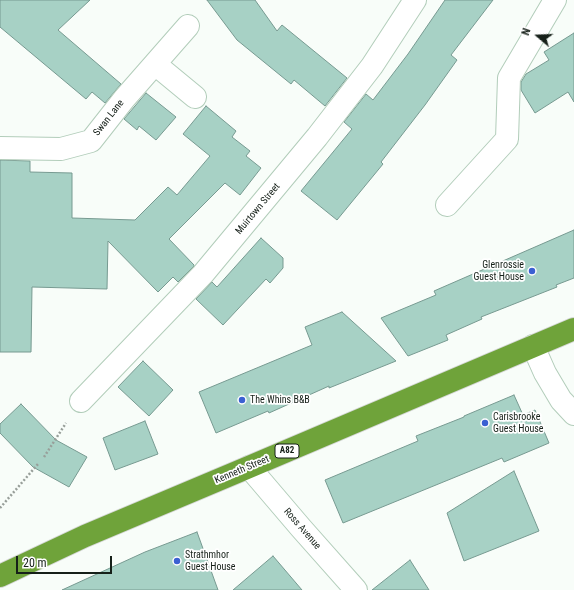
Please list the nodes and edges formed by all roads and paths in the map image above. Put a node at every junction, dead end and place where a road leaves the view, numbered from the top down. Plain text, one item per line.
1 (415, 0) edge
2 (555, 0) edge
3 (188, 26) dead end
4 (155, 64) junction
5 (195, 97) dead end
6 (0, 148) edge
7 (447, 205) dead end
8 (574, 329) edge
9 (533, 346) junction
10 (81, 401) joint
11 (574, 414) edge
12 (44, 457) dead end
13 (38, 464) dead end
14 (249, 467) junction
15 (0, 508) edge
16 (0, 576) edge
17 (356, 590) edge

1 - 10 street, Muirtown Street
2 - 7 street
3 - 4 street, Swan Lane
4 - 5 street
4 - 6 street, Swan Lane
8 - 9 highway, Kenneth Street / A82
9 - 11 street
9 - 14 highway, Kenneth Street / A82
10 - 12 path
13 - 15 path
14 - 16 highway, Kenneth Street / A82
14 - 17 street, Ross Avenue

